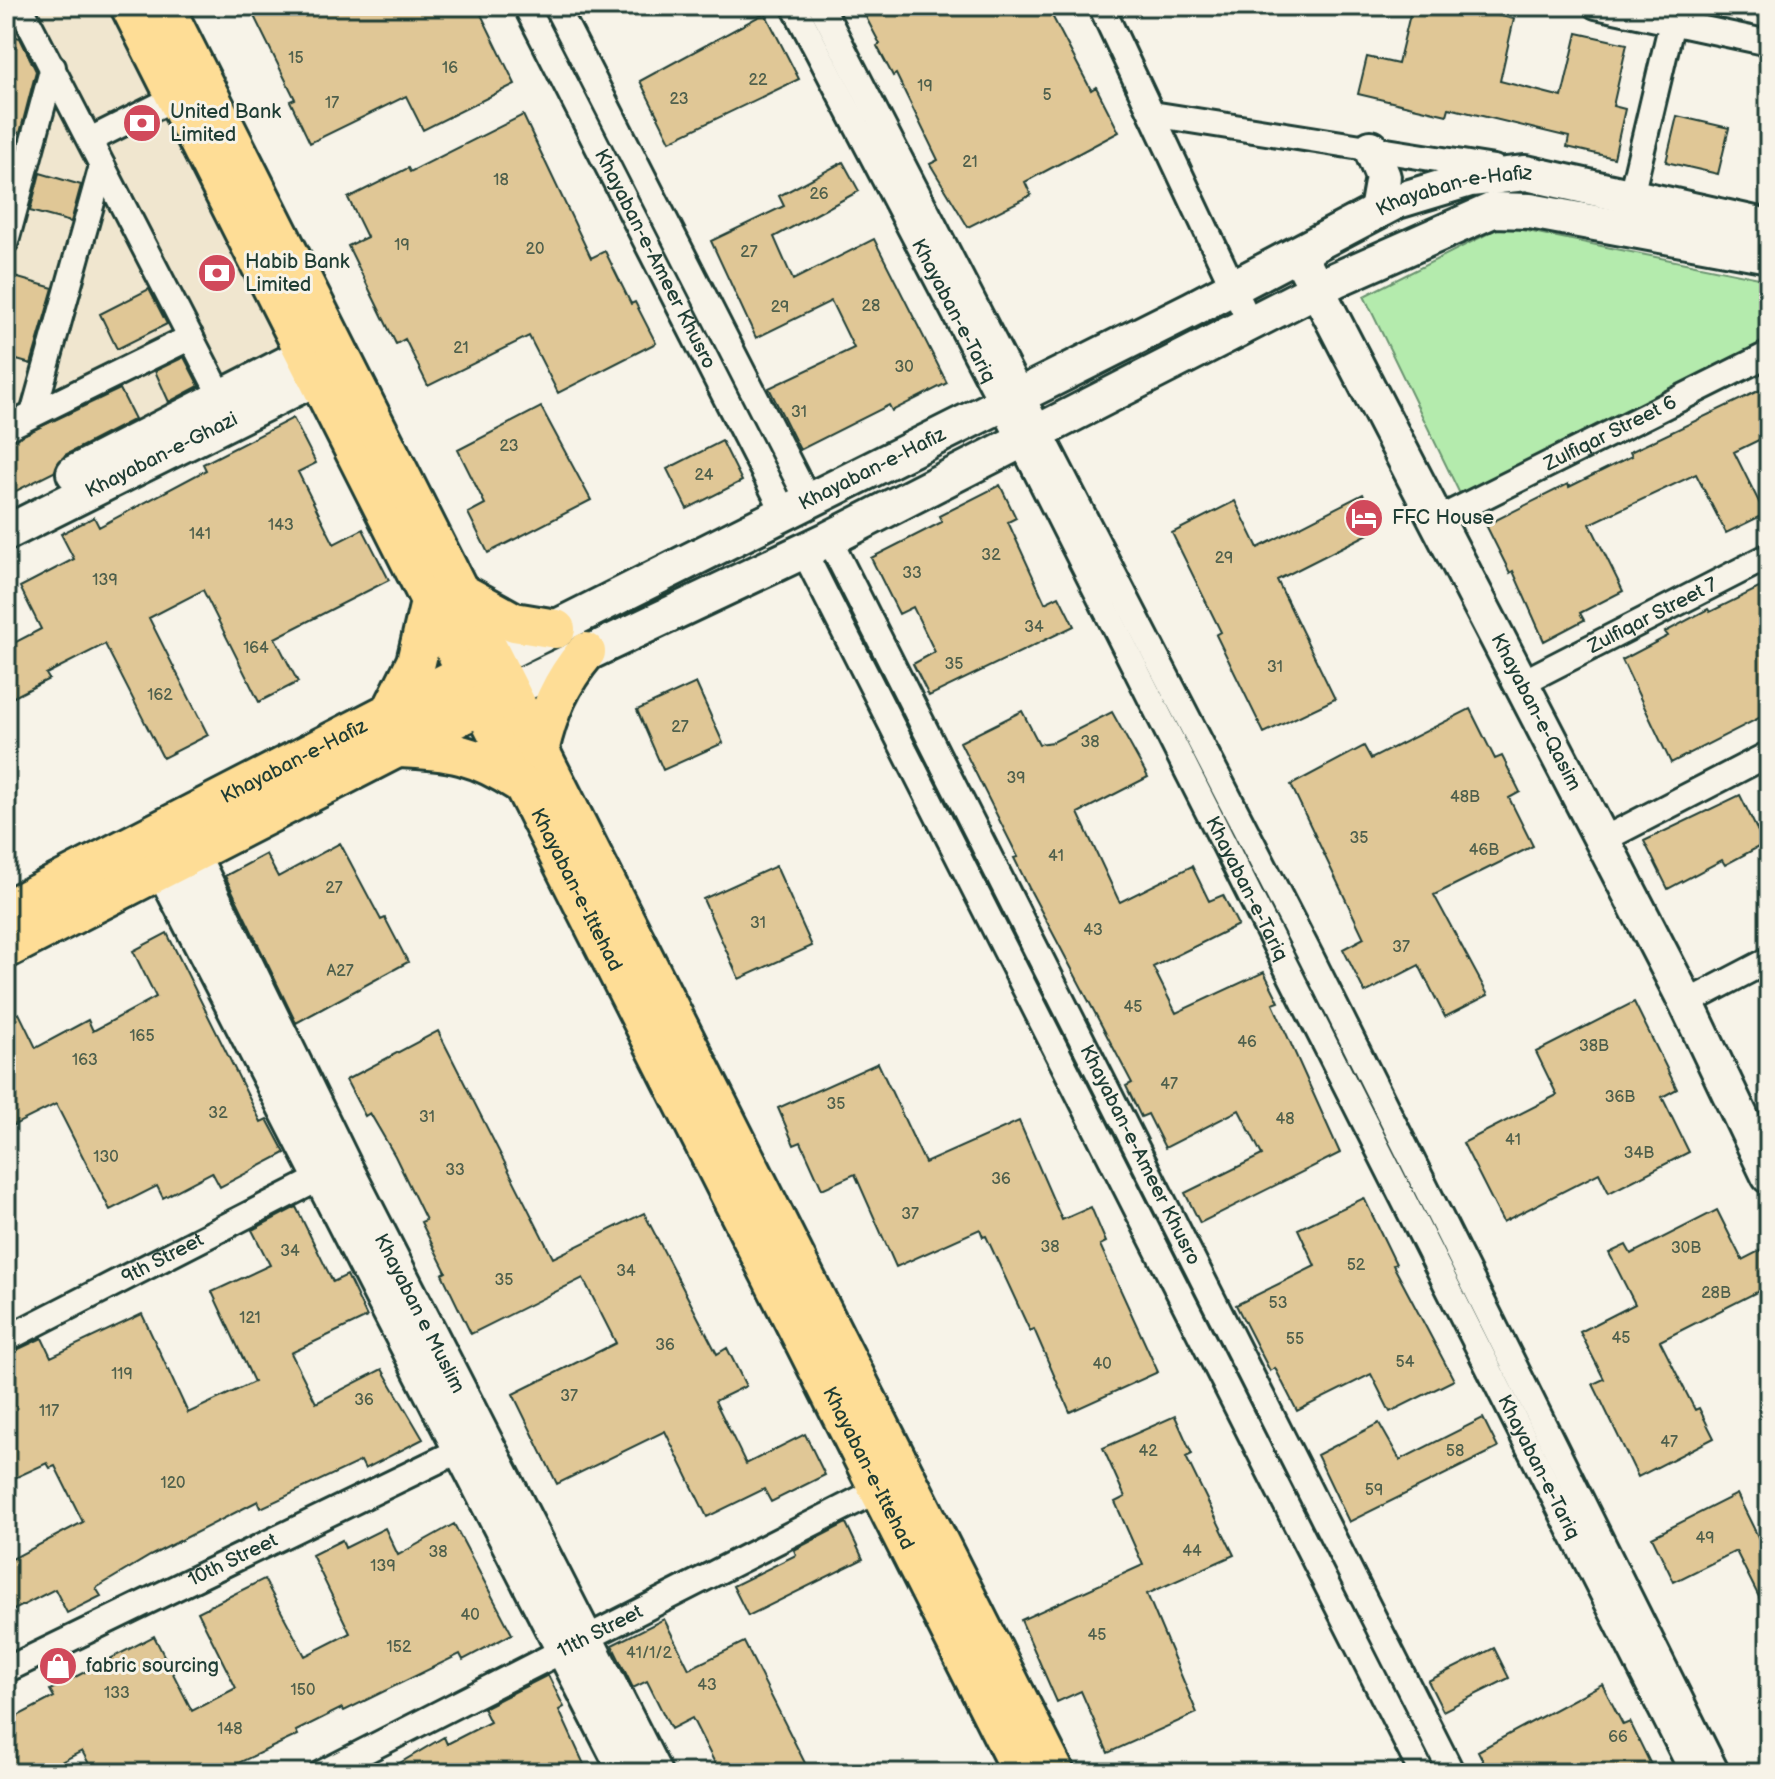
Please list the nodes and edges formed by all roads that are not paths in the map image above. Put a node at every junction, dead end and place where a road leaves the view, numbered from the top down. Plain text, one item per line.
1 (20, 6) edge
2 (130, 6) edge
3 (164, 6) edge
4 (526, 6) edge
5 (556, 6) edge
6 (794, 6) edge
7 (821, 6) edge
8 (1101, 6) edge
9 (1596, 6) edge
10 (1672, 22) junction
11 (1769, 43) edge
12 (53, 67) junction
13 (838, 68) junction
14 (591, 74) junction
15 (567, 87) junction
16 (176, 97) junction
17 (1152, 114) junction
18 (90, 140) junction
19 (1371, 148) junction
20 (102, 166) junction
21 (1526, 173) junction
22 (1631, 196) junction
23 (1377, 211) junction
24 (1769, 227) edge
25 (6, 241) edge
26 (1307, 246) junction
27 (1769, 255) edge
28 (1235, 284) junction
29 (1326, 284) junction
30 (1249, 321) junction
31 (191, 337) junction
32 (1769, 354) edge
33 (312, 366) junction
34 (222, 398) junction
35 (1012, 398) junction
36 (33, 414) junction
37 (6, 428) edge
38 (1030, 435) junction
39 (796, 506) junction
40 (6, 507) edge
41 (1453, 512) junction
42 (6, 533) edge
43 (816, 544) junction
44 (1769, 556) edge
45 (444, 596) junction
46 (556, 629) junction
47 (586, 652) junction
48 (1537, 675) junction
49 (486, 682) junction
50 (392, 710) junction
51 (396, 748) junction
52 (1769, 754) edge
53 (529, 767) junction
54 (1616, 833) junction
55 (176, 860) junction
56 (6, 910) edge
57 (1294, 925) junction
58 (1270, 939) junction
59 (6, 949) edge
60 (1311, 957) junction
61 (1769, 960) edge
62 (1289, 975) junction
63 (1700, 996) junction
64 (1769, 1138) edge
65 (1769, 1176) edge
66 (320, 1178) junction
67 (1199, 1267) junction
68 (1174, 1282) junction
69 (1216, 1301) junction
70 (1190, 1314) junction
71 (413, 1326) junction
72 (6, 1339) edge
73 (460, 1450) junction
74 (878, 1490) junction
75 (1567, 1497) junction
76 (573, 1645) junction
77 (6, 1670) edge
78 (618, 1730) junction
79 (322, 1773) edge
80 (627, 1773) edge
81 (654, 1773) edge
82 (1022, 1773) edge
83 (1055, 1773) edge
84 (1422, 1773) edge
85 (1452, 1773) edge
86 (1693, 1773) edge
87 (1717, 1773) edge

1 - 12 street
2 - 16 main road, Khayaban-e-Ittehad
3 - 45 main road, Khayaban-e-Ittehad
4 - 15 street, Khayaban-e-Ameer Khusro
5 - 14 street, Khayaban-e-Ameer Khusro
6 - 13 street, Khayaban-e-Tariq
7 - 13 street, Khayaban-e-Tariq
8 - 17 street
9 - 10 street
10 - 11 street
10 - 22 street
12 - 18 street
12 - 25 street
13 - 35 street, Khayaban-e-Tariq
14 - 15 street
14 - 39 street, Khayaban-e-Ameer Khusro
15 - 39 street, Khayaban-e-Ameer Khusro
16 - 18 street
16 - 33 main road, Khayaban-e-Ittehad
17 - 19 street
17 - 28 street
18 - 20 street
19 - 21 street
19 - 23 street
20 - 31 street
20 - 36 street
21 - 22 street, Khayaban-e-Hafiz
21 - 23 street, Khayaban-e-Hafiz
22 - 24 street, Khayaban-e-Hafiz
23 - 26 street, Khayaban-e-Hafiz
26 - 28 street, Khayaban-e-Hafiz
26 - 29 street, Khayaban-e-Qasim
27 - 29 street, Khayaban-e-Hafiz
28 - 30 street
28 - 35 street, Khayaban-e-Hafiz
29 - 30 street, Khayaban-e-Hafiz
29 - 41 street, Khayaban-e-Qasim
29 - 65 street, Khayaban-e-Qasim
30 - 38 street, Khayaban-e-Hafiz
31 - 34 street
31 - 36 street
32 - 41 street, Zulfiqar Street 6
33 - 34 street, Khayaban-e-Ghazi
33 - 42 street, Khayaban-e-Ghazi
33 - 45 main road, Khayaban-e-Ittehad
34 - 40 street, Khayaban-e-Ghazi
35 - 38 street, Khayaban-e-Tariq
35 - 39 street, Khayaban-e-Hafiz
36 - 37 street
38 - 43 street, Khayaban-e-Hafiz
38 - 57 street, Khayaban-e-Tariq
38 - 58 street, Khayaban-e-Tariq
39 - 46 street, Khayaban-e-Hafiz
41 - 48 street, Khayaban-e-Qasim
43 - 47 street, Khayaban-e-Hafiz
43 - 67 street, Khayaban-e-Ameer Khusro
43 - 68 street, Khayaban-e-Ameer Khusro
44 - 48 street, Zulfiqar Street 7
45 - 46 main road
45 - 49 main road, Khayaban-e-Ittehad
45 - 50 main road
46 - 49 street, Khayaban-e-Hafiz
47 - 49 street, Khayaban-e-Hafiz
47 - 53 main road
48 - 54 street, Khayaban-e-Qasim
49 - 50 main road, Khayaban-e-Hafiz
49 - 51 main road, Khayaban-e-Hafiz
49 - 53 main road, Khayaban-e-Ittehad
50 - 56 main road, Khayaban-e-Hafiz
51 - 53 main road
51 - 55 main road, Khayaban-e-Hafiz
52 - 54 street
53 - 74 main road, Khayaban-e-Ittehad
53 - 83 main road, Khayaban-e-Ittehad
54 - 63 street, Khayaban-e-Qasim
55 - 59 main road, Khayaban-e-Hafiz
55 - 66 street
55 - 71 street, Khayaban e Muslim
57 - 58 street
57 - 60 street, Khayaban-e-Tariq
58 - 62 street, Khayaban-e-Tariq
60 - 62 street
60 - 75 street, Khayaban-e-Tariq
61 - 63 street
62 - 75 street, Khayaban-e-Tariq
63 - 64 street, Khayaban-e-Qasim
66 - 71 street
66 - 72 street, 9th Street
67 - 68 street
67 - 69 street, Khayaban-e-Ameer Khusro
68 - 70 street, Khayaban-e-Ameer Khusro
69 - 70 street
69 - 85 street, Khayaban-e-Ameer Khusro
70 - 84 street, Khayaban-e-Ameer Khusro
71 - 73 street
71 - 76 street, Khayaban e Muslim
73 - 76 street
73 - 77 street, 10th Street
74 - 76 street, 11th Street
74 - 82 main road, Khayaban-e-Ittehad
75 - 86 street, Khayaban-e-Tariq
75 - 87 street, Khayaban-e-Tariq
76 - 78 street
76 - 79 street, 11th Street
78 - 80 street
78 - 81 street

